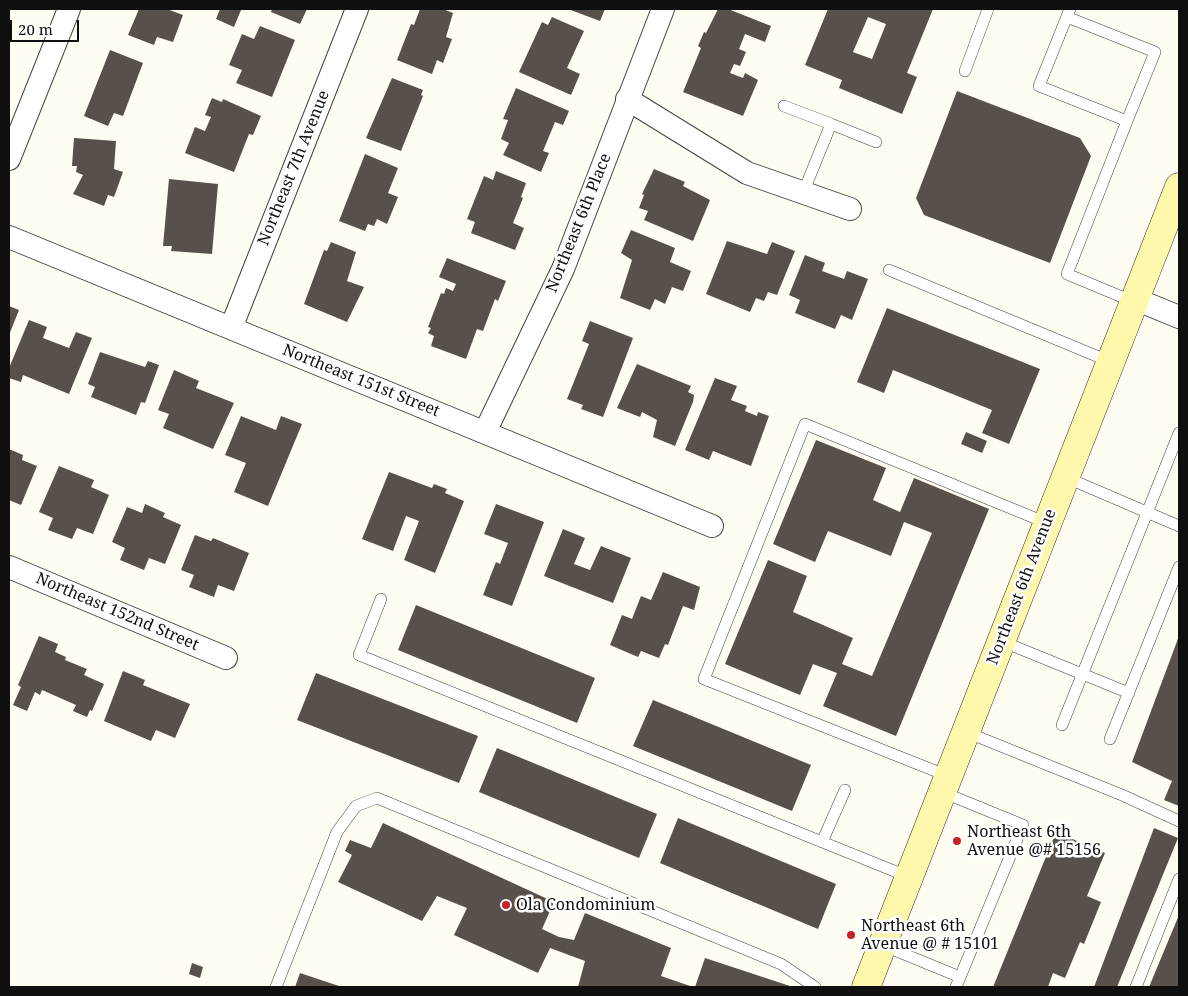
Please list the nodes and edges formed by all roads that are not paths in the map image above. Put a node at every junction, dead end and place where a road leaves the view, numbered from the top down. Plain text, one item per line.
1 (69, 9) edge
2 (357, 9) edge
3 (663, 9) edge
4 (988, 9) edge
5 (1068, 13) edge
6 (965, 71) dead end
7 (627, 99) junction
8 (784, 106) dead end
9 (1126, 121) junction
10 (831, 124) junction
11 (876, 142) dead end
12 (9, 159) edge
13 (1179, 187) edge
14 (803, 193) junction
15 (850, 209) dead end
16 (9, 237) edge
17 (889, 270) dead end
18 (1135, 300) junction
19 (1179, 317) edge
20 (231, 328) junction
21 (1111, 362) junction
22 (485, 432) junction
23 (1179, 433) edge
24 (1065, 477) junction
25 (1147, 513) junction
26 (1048, 523) junction
27 (712, 526) dead end
28 (1179, 526) edge
29 (9, 567) edge
30 (1179, 567) edge
31 (381, 599) dead end
32 (1001, 640) junction
33 (226, 658) dead end
34 (1082, 674) junction
35 (1129, 693) junction
36 (1062, 725) dead end
37 (966, 732) junction
38 (1110, 739) dead end
39 (945, 784) junction
40 (845, 790) dead end
41 (1179, 821) edge
42 (822, 842) junction
43 (909, 877) junction
44 (1179, 879) edge
45 (882, 946) junction
46 (958, 982) edge
47 (276, 987) edge
48 (815, 987) edge
49 (866, 987) edge
50 (1136, 987) edge

1 - 12 street
2 - 20 street, Northeast 7th Avenue
3 - 7 street, Northeast 6th Place
4 - 6 lane
5 - 9 lane
5 - 9 lane
7 - 14 street
7 - 22 street, Northeast 6th Place
8 - 10 lane
9 - 18 lane
10 - 11 lane
10 - 14 lane
13 - 18 main road, Northeast 6th Avenue
14 - 15 street
16 - 20 street, Northeast 151st Street
17 - 21 lane
18 - 19 street
18 - 21 main road, Northeast 6th Avenue
20 - 22 street, Northeast 151st Street
21 - 24 main road, Northeast 6th Avenue
22 - 27 street, Northeast 151st Street
23 - 25 lane
24 - 25 lane
24 - 26 main road, Northeast 6th Avenue
25 - 28 lane
25 - 34 lane
26 - 32 main road, Northeast 6th Avenue
26 - 39 lane
29 - 33 street, Northeast 152nd Street
30 - 35 lane
31 - 42 lane
32 - 34 lane
32 - 37 main road, Northeast 6th Avenue
34 - 35 lane
34 - 36 lane
35 - 38 lane
37 - 39 main road, Northeast 6th Avenue
37 - 41 lane
39 - 43 main road, Northeast 6th Avenue
39 - 46 lane
40 - 42 lane
42 - 43 lane
43 - 45 main road, Northeast 6th Avenue
44 - 50 lane
45 - 46 lane
45 - 49 main road, Northeast 6th Avenue
47 - 48 lane

